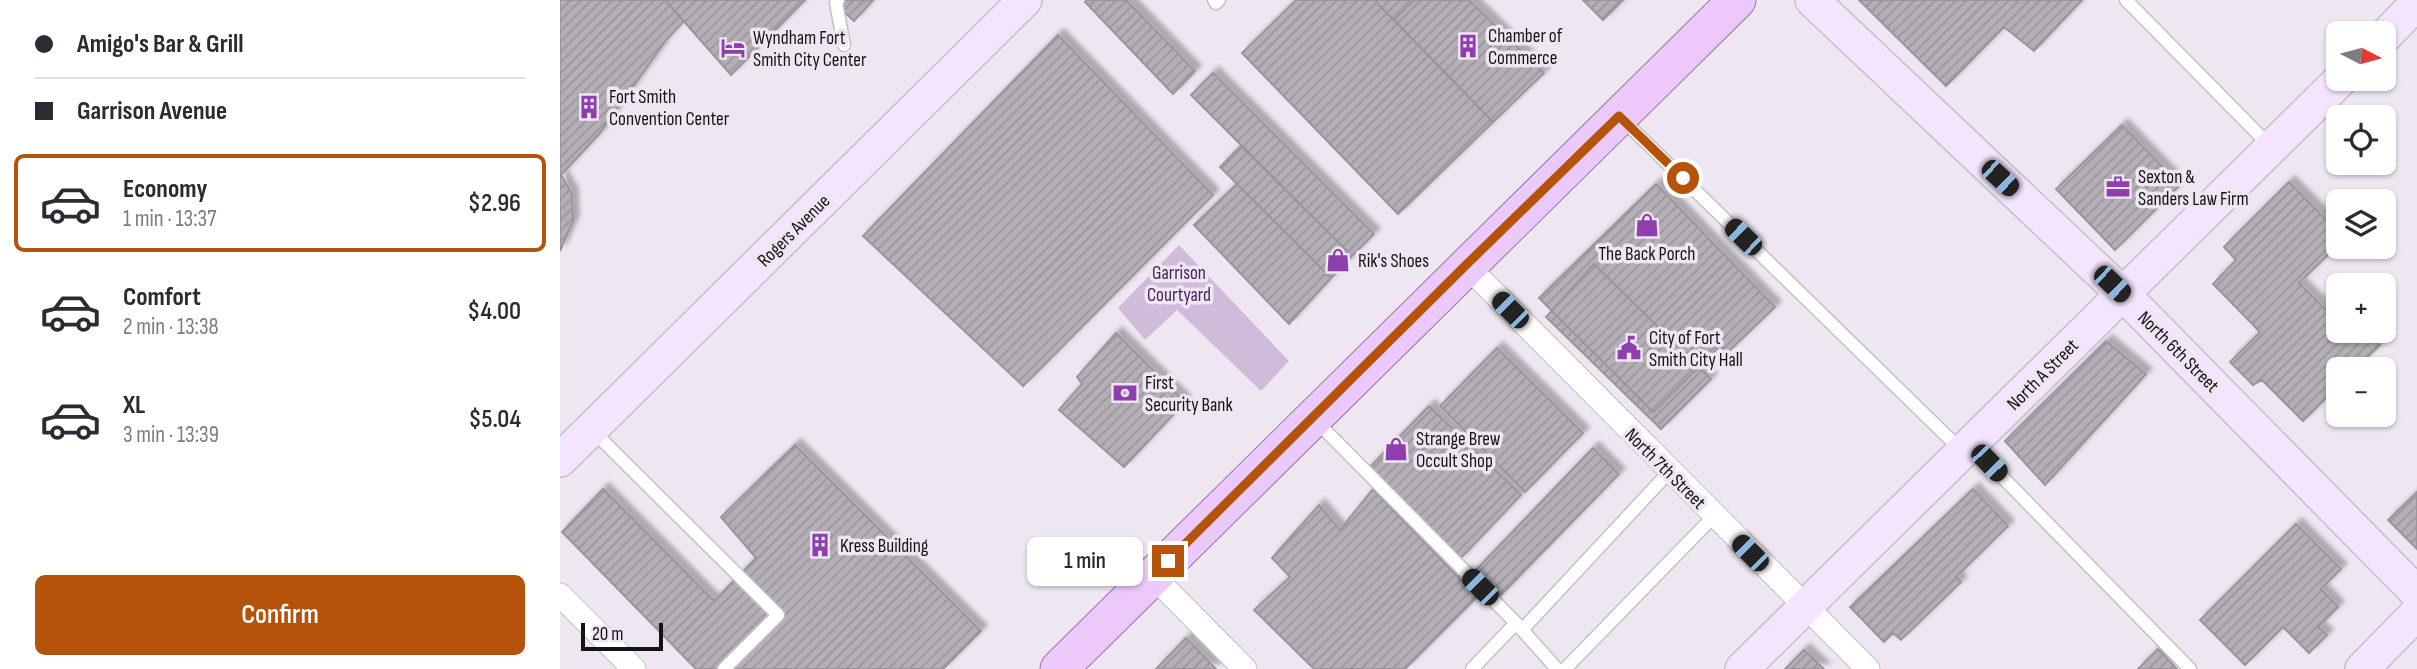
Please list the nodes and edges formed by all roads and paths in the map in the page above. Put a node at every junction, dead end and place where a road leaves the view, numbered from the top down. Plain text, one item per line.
1 (838, 0) edge
2 (1025, 0) edge
3 (1737, 0) edge
4 (1812, 0) edge
5 (2126, 0) edge
6 (2417, 4) edge
7 (2396, 25) edge
8 (844, 45) dead end
9 (2329, 91) edge
10 (1619, 116) junction
11 (2271, 147) junction
12 (1466, 265) junction
13 (2123, 294) junction
14 (1313, 418) junction
15 (592, 429) junction
16 (1967, 448) junction
17 (560, 460) edge
18 (1670, 471) junction
19 (1714, 516) junction
20 (1153, 576) junction
21 (2417, 593) edge
22 (560, 595) edge
23 (1805, 607) junction
24 (2417, 613) edge
25 (1519, 627) junction
26 (634, 669) edge
27 (724, 669) edge
28 (1059, 669) edge
29 (1245, 669) edge
30 (1472, 669) edge
31 (1557, 669) edge
32 (1565, 669) edge
33 (1742, 669) edge
34 (1868, 669) edge
35 (2190, 669) edge
36 (2362, 669) edge

1 - 8 lane
2 - 15 street, Rogers Avenue
3 - 10 main road
4 - 13 street, North 6th Street
5 - 11 lane
6 - 7 street
9 - 11 street, North A Street
10 - 12 main road
10 - 16 lane
11 - 13 street, North A Street
12 - 14 main road
12 - 18 street, North 7th Street
13 - 16 street, North A Street
13 - 21 street, North 6th Street
14 - 20 main road
14 - 25 lane
15 - 17 street, Rogers Avenue
15 - 27 lane
16 - 23 street, North A Street
16 - 35 lane
18 - 19 street, North 7th Street
18 - 25 lane
19 - 23 street, North 7th Street
19 - 32 lane
20 - 28 main road
20 - 29 street
22 - 26 street
23 - 33 street, North A Street
23 - 34 street, North 7th Street
24 - 36 street
25 - 30 lane
25 - 31 lane

